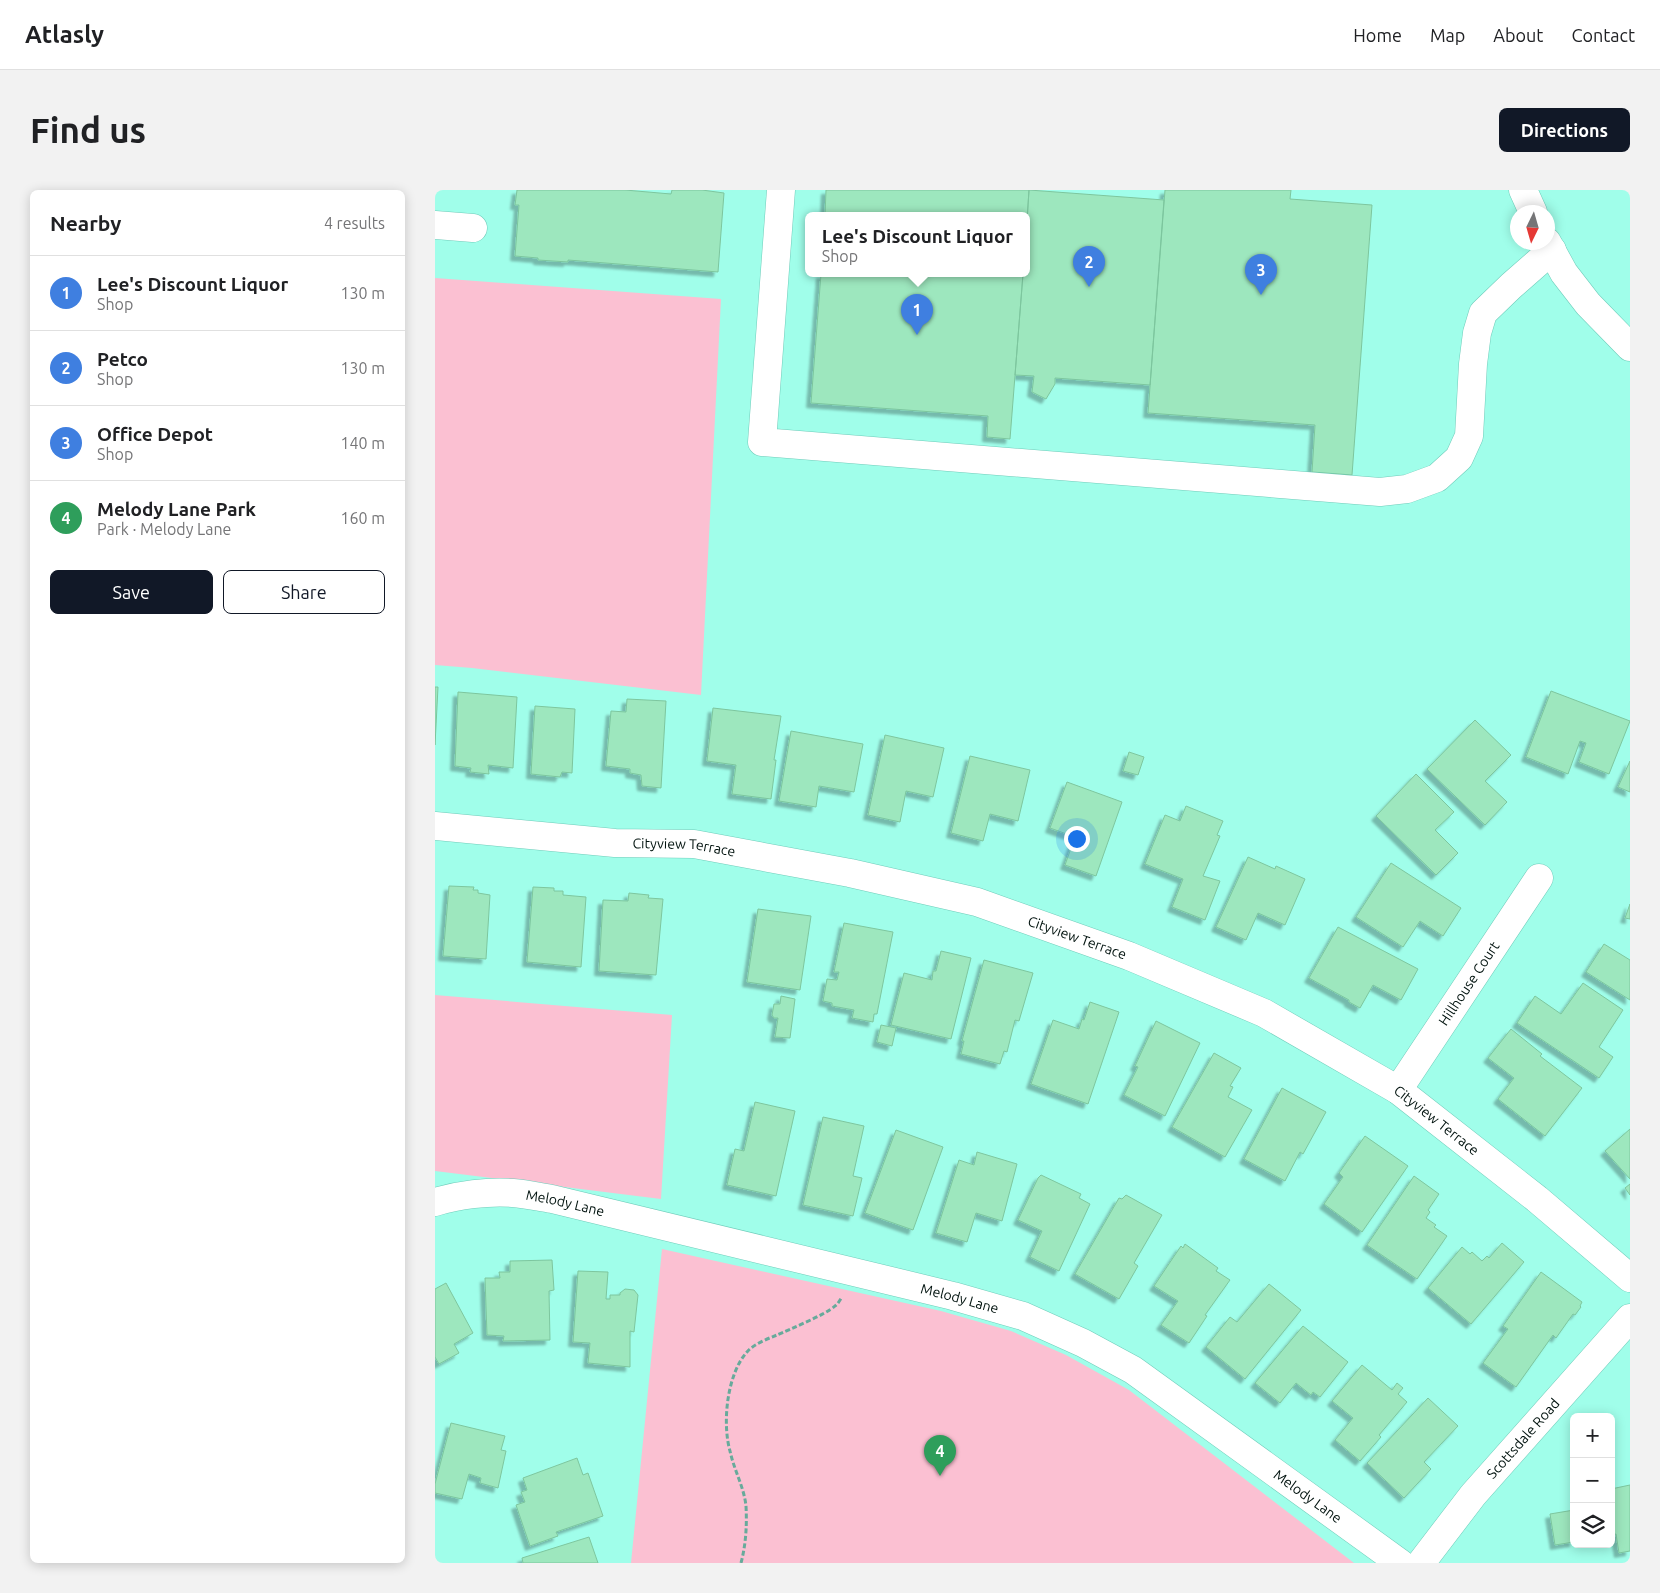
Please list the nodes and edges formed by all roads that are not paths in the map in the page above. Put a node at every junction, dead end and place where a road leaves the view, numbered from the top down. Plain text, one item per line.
1 (781, 190) edge
2 (1523, 190) edge
3 (1530, 205) edge
4 (435, 225) edge
5 (473, 228) dead end
6 (1545, 250) edge
7 (1551, 250) edge
8 (1630, 347) edge
9 (435, 826) edge
10 (1539, 878) dead end
11 (1398, 1090) junction
12 (445, 1200) edge
13 (1630, 1278) edge
14 (1630, 1318) edge
15 (1399, 1563) edge
16 (1421, 1563) edge

1 - 6 street
2 - 3 street
4 - 5 street
7 - 8 street
9 - 11 street, Cityview Terrace
10 - 11 street, Hillhouse Court
11 - 13 street, Cityview Terrace
12 - 15 street, Melody Lane
14 - 16 street, Scottsdale Road

